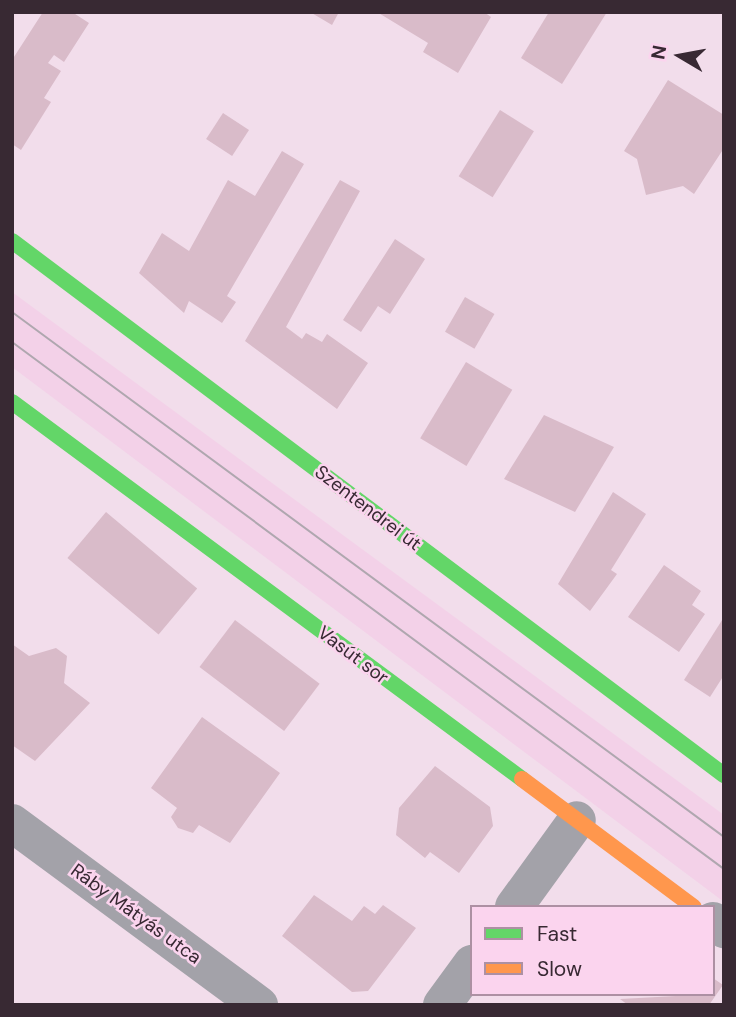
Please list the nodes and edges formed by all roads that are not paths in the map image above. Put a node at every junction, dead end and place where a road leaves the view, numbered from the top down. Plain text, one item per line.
1 (12, 241) edge
2 (12, 402) edge
3 (724, 775) edge
4 (577, 820) junction
5 (12, 824) edge
6 (515, 905) edge
7 (691, 905) edge
8 (470, 967) edge
9 (259, 1005) edge
10 (442, 1005) edge

1 - 3 main road, Szentendrei út
2 - 4 main road, Vasút sor
4 - 6 street
4 - 7 main road, Vasút sor
5 - 9 street, Ráby Mátyás utca
8 - 10 street

